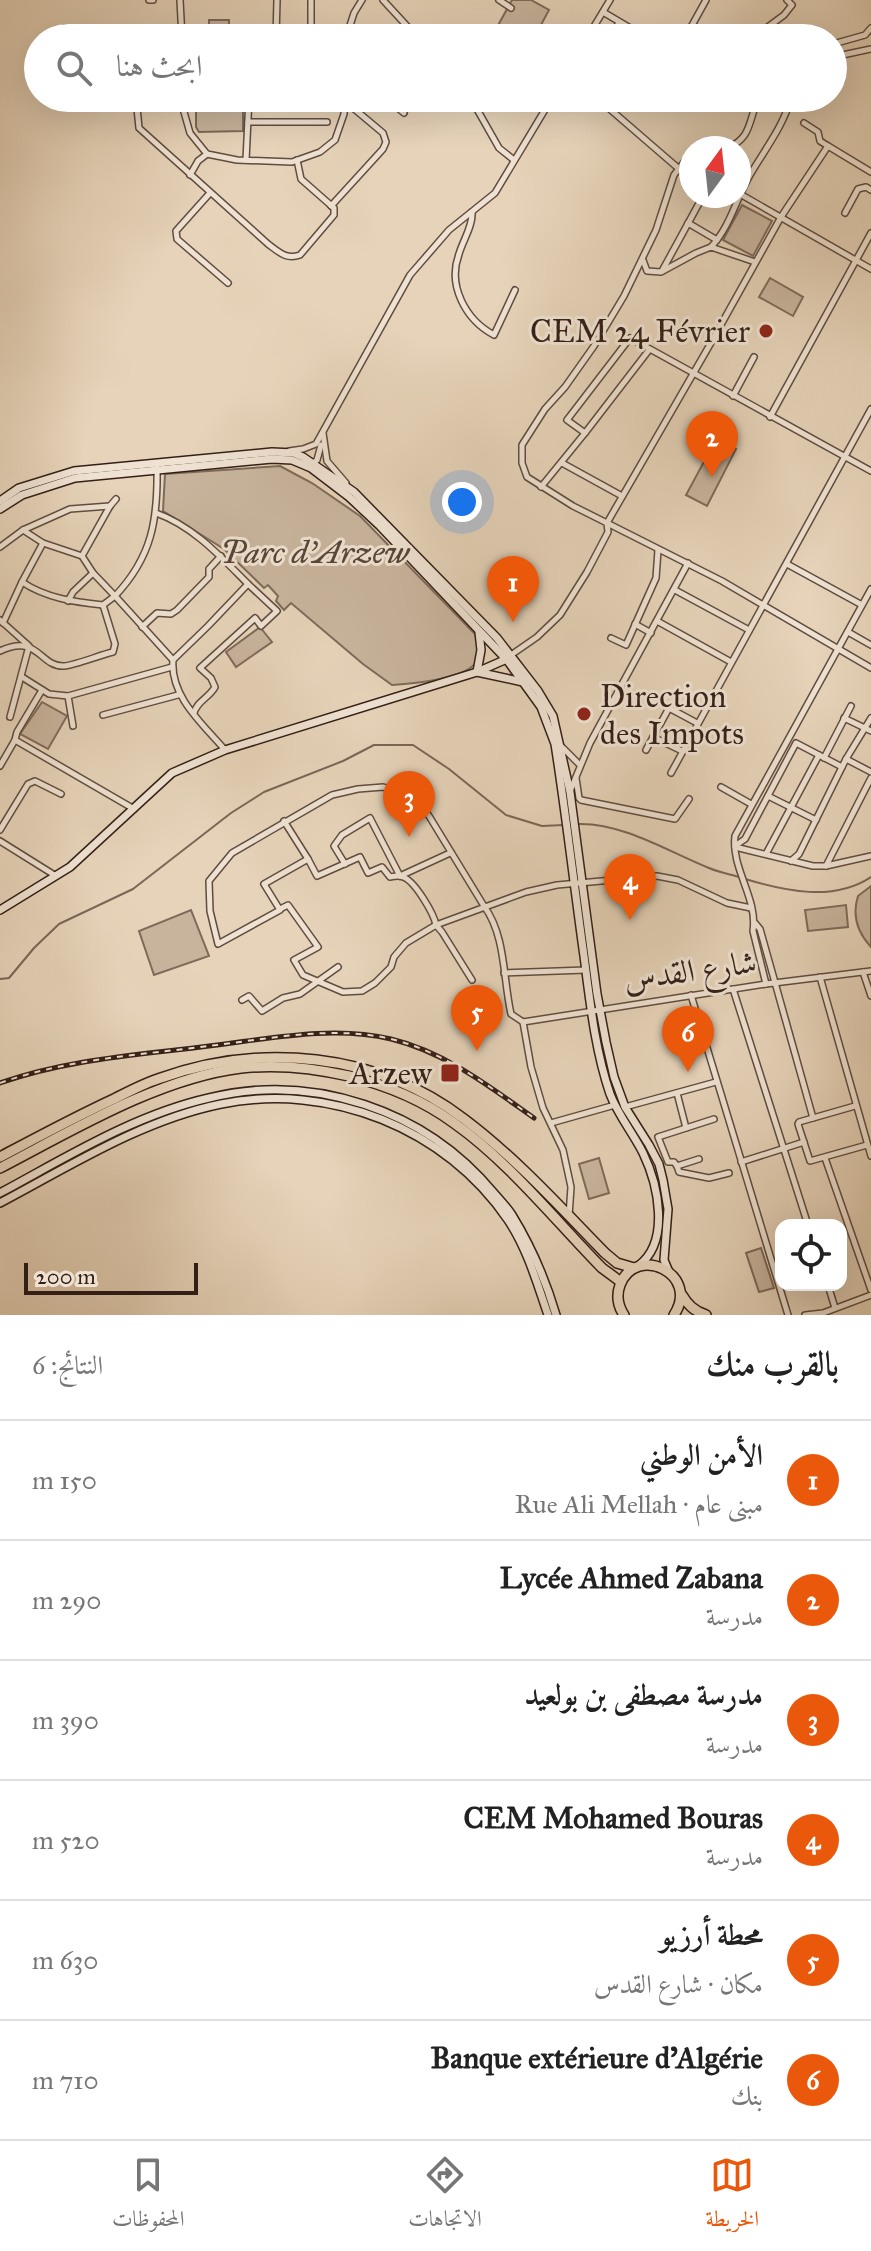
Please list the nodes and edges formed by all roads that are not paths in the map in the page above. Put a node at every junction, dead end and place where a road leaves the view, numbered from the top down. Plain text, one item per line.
1 (180, 0) edge
2 (277, 0) edge
3 (311, 0) edge
4 (362, 0) edge
5 (383, 0) edge
6 (499, 0) edge
7 (610, 0) edge
8 (706, 0) edge
9 (787, 0) edge
10 (511, 8) dead end
11 (603, 12) junction
12 (619, 22) joint
13 (181, 24) edge
14 (276, 24) edge
15 (311, 24) edge
16 (351, 24) edge
17 (405, 24) edge
18 (596, 24) edge
19 (622, 24) edge
20 (693, 24) edge
21 (772, 24) edge
22 (871, 28) edge
23 (847, 41) edge
24 (871, 49) edge
25 (847, 54) edge
26 (137, 112) edge
27 (184, 112) edge
28 (248, 112) edge
29 (344, 112) edge
30 (359, 112) edge
31 (479, 112) edge
32 (543, 112) edge
33 (613, 112) edge
34 (753, 112) edge
35 (787, 112) edge
36 (248, 122) junction
37 (327, 122) dead end
38 (804, 123) dead end
39 (744, 136) edge
40 (828, 146) junction
41 (207, 154) junction
42 (246, 160) junction
43 (297, 160) junction
44 (514, 160) junction
45 (678, 168) joint
46 (871, 172) edge
47 (751, 174) edge
48 (190, 175) junction
49 (871, 190) edge
50 (210, 193) junction
51 (751, 200) edge
52 (331, 206) junction
53 (696, 208) edge
54 (733, 208) edge
55 (472, 212) junction
56 (845, 213) dead end
57 (781, 217) junction
58 (688, 223) junction
59 (871, 233) edge
60 (717, 240) junction
61 (711, 247) junction
62 (643, 259) junction
63 (855, 260) junction
64 (755, 262) junction
65 (871, 269) edge
66 (661, 272) junction
67 (228, 283) dead end
68 (515, 290) dead end
69 (649, 350) junction
70 (754, 357) dead end
71 (691, 374) junction
72 (733, 396) junction
73 (870, 413) edge
74 (770, 417) junction
75 (323, 432) junction
76 (585, 433) junction
77 (316, 444) junction
78 (282, 452) junction
79 (845, 457) junction
80 (562, 463) junction
81 (312, 465) junction
82 (157, 466) junction
83 (871, 471) edge
84 (541, 487) junction
85 (354, 492) junction
86 (622, 496) junction
87 (116, 499) dead end
88 (0, 501) edge
89 (110, 506) junction
90 (0, 509) edge
91 (156, 513) junction
92 (607, 523) junction
93 (23, 530) junction
94 (43, 543) junction
95 (0, 547) edge
96 (658, 549) junction
97 (82, 556) junction
98 (221, 556) junction
99 (688, 563) junction
100 (787, 564) junction
101 (93, 573) junction
102 (22, 582) junction
103 (248, 584) junction
104 (871, 589) edge
105 (675, 590) junction
106 (115, 596) junction
107 (68, 601) junction
108 (763, 604) junction
109 (103, 605) junction
110 (862, 605) junction
111 (2, 621) edge
112 (657, 621) junction
113 (635, 624) junction
114 (142, 627) junction
115 (478, 628) junction
116 (749, 630) junction
117 (848, 632) junction
118 (651, 633) junction
119 (611, 638) dead end
120 (871, 645) edge
121 (29, 646) junction
122 (839, 648) junction
123 (0, 651) edge
124 (509, 658) junction
125 (731, 662) junction
126 (172, 663) junction
127 (871, 668) edge
128 (477, 672) junction
129 (22, 677) junction
130 (525, 683) junction
131 (42, 690) junction
132 (178, 695) junction
133 (68, 696) junction
134 (851, 706) dead end
135 (194, 714) junction
136 (103, 715) dead end
137 (10, 717) dead end
138 (844, 718) junction
139 (871, 718) edge
140 (697, 723) junction
141 (73, 726) dead end
142 (868, 730) edge
143 (653, 737) junction
144 (15, 740) junction
145 (561, 746) junction
146 (225, 750) junction
147 (646, 750) dead end
148 (682, 751) junction
149 (822, 756) junction
150 (846, 759) junction
151 (580, 765) junction
152 (0, 766) edge
153 (842, 767) junction
154 (671, 773) dead end
155 (871, 775) edge
156 (576, 777) junction
157 (721, 787) dead end
158 (570, 792) junction
159 (61, 794) dead end
160 (768, 796) junction
161 (689, 799) dead end
162 (752, 804) junction
163 (790, 808) junction
164 (134, 809) junction
165 (568, 811) junction
166 (816, 820) junction
167 (284, 821) junction
168 (0, 830) edge
169 (0, 841) edge
170 (734, 846) junction
171 (450, 853) junction
172 (766, 854) junction
173 (871, 856) edge
174 (308, 859) junction
175 (791, 861) junction
176 (345, 864) junction
177 (826, 866) junction
178 (57, 876) junction
179 (400, 876) junction
180 (578, 883) junction
181 (484, 906) junction
182 (751, 908) junction
183 (0, 910) edge
184 (280, 910) junction
185 (754, 923) junction
186 (436, 925) junction
187 (338, 967) dead end
188 (586, 970) junction
189 (871, 971) edge
190 (863, 972) junction
191 (504, 973) junction
192 (820, 977) junction
193 (319, 980) junction
194 (472, 980) dead end
195 (774, 983) junction
196 (766, 984) junction
197 (733, 989) junction
198 (691, 995) junction
199 (871, 996) edge
200 (242, 1000) dead end
201 (596, 1009) junction
202 (520, 1021) junction
203 (716, 1082) junction
204 (677, 1093) junction
205 (615, 1105) junction
206 (855, 1106) junction
207 (625, 1107) junction
208 (813, 1118) junction
209 (714, 1119) dead end
210 (551, 1123) junction
211 (871, 1123) edge
212 (863, 1125) junction
213 (686, 1128) junction
214 (642, 1134) junction
215 (635, 1140) junction
216 (804, 1142) junction
217 (867, 1145) junction
218 (784, 1148) junction
219 (871, 1156) edge
220 (0, 1157) edge
221 (825, 1158) junction
222 (699, 1159) dead end
223 (741, 1162) junction
224 (677, 1166) junction
225 (0, 1168) edge
226 (729, 1173) dead end
227 (0, 1193) edge
228 (0, 1203) edge
229 (569, 1216) junction
230 (806, 1219) edge
231 (636, 1267) junction
232 (669, 1272) junction
233 (621, 1282) junction
234 (680, 1291) junction
235 (830, 1291) edge
236 (871, 1292) edge
237 (835, 1308) junction
238 (548, 1315) edge
239 (556, 1315) edge
240 (624, 1315) edge
241 (674, 1315) edge
242 (706, 1315) edge
243 (788, 1315) edge
244 (805, 1315) edge

1 - 13 street
2 - 14 street
3 - 15 street
4 - 16 street
5 - 17 street
6 - 10 street
7 - 11 street
8 - 20 street
9 - 21 street
11 - 12 street
11 - 18 street
12 - 19 street
22 - 23 street
24 - 25 street
26 - 48 street
27 - 41 street
28 - 36 street
29 - 43 street
30 - 52 street
31 - 44 street
32 - 44 street
33 - 45 street
34 - 39 street
35 - 47 street
36 - 37 street
36 - 42 street
38 - 40 street
40 - 46 street
40 - 57 street
41 - 42 street
41 - 48 street
42 - 43 street
43 - 52 street
44 - 55 street
45 - 62 street
48 - 50 street
49 - 56 street
50 - 52 street
50 - 67 street
51 - 57 street
53 - 58 street
54 - 60 street
55 - 68 street
55 - 75 street
57 - 63 street
57 - 64 street
58 - 60 street
58 - 66 street
59 - 63 street
60 - 61 street
61 - 64 street
61 - 66 street
62 - 66 street
62 - 84 street
63 - 65 street
63 - 74 street
64 - 71 street
69 - 71 street
69 - 76 street
69 - 76 street
70 - 72 street
71 - 72 street
71 - 86 street
72 - 74 street
73 - 79 street
74 - 79 street
75 - 77 street
75 - 81 street
75 - 85 street
76 - 80 street
77 - 78 street
77 - 81 street
78 - 81 main road
78 - 82 main road
79 - 83 street
79 - 100 street
80 - 84 street
80 - 86 street
81 - 82 main road
81 - 85 main road
81 - 115 main road
82 - 88 main road
82 - 90 main road
82 - 91 street
84 - 92 street
85 - 124 main road
86 - 92 street
87 - 89 street
89 - 93 street
89 - 97 street
91 - 98 street
91 - 106 street
92 - 96 street
92 - 124 street
93 - 94 street
93 - 95 street
94 - 97 street
94 - 102 street
96 - 99 street
96 - 113 street
97 - 101 street
98 - 103 street
98 - 114 street
99 - 105 street
99 - 108 street
100 - 108 street
100 - 110 street
101 - 106 street
101 - 107 street
102 - 107 street
102 - 111 street
103 - 126 street
103 - 135 street
104 - 110 street
105 - 112 street
105 - 116 street
106 - 109 street
106 - 114 street
107 - 109 street
108 - 116 street
108 - 122 street
109 - 121 street
110 - 117 street
111 - 121 street
112 - 118 street
112 - 125 street
113 - 118 street
113 - 119 street
114 - 126 street
115 - 124 main road
115 - 128 main road
116 - 125 street
117 - 120 street
117 - 122 street
118 - 151 street
121 - 123 street
121 - 129 street
122 - 127 street
122 - 162 street
124 - 128 main road
124 - 130 main road
124 - 145 main road
125 - 140 street
126 - 132 street
126 - 133 street
128 - 130 main road
128 - 146 main road
129 - 131 street
129 - 137 street
130 - 165 main road
131 - 133 street
131 - 144 street
132 - 135 street
132 - 136 street
133 - 141 street
134 - 138 street
135 - 146 street
138 - 142 street
138 - 149 street
139 - 142 street
140 - 143 street
140 - 148 street
142 - 150 street
143 - 147 street
143 - 148 street
144 - 152 street
144 - 164 street
145 - 151 street
145 - 158 main road
146 - 164 main road
148 - 154 street
149 - 153 street
149 - 160 street
149 - 163 street
150 - 153 street
150 - 155 street
151 - 156 street
153 - 166 street
155 - 177 street
156 - 158 street
156 - 161 street
157 - 162 street
158 - 165 main road
159 - 168 street
160 - 163 street
160 - 170 street
162 - 170 street
163 - 166 street
163 - 172 street
164 - 178 main road
165 - 180 main road
166 - 175 street
167 - 171 street
167 - 174 street
167 - 184 street
169 - 178 street
170 - 172 street
170 - 182 street
171 - 179 street
171 - 181 street
172 - 175 street
173 - 177 street
174 - 176 street
174 - 184 street
175 - 177 street
176 - 179 street
176 - 179 street
178 - 183 main road
179 - 186 street
180 - 181 street
180 - 182 street
180 - 188 main road
180 - 201 main road
181 - 186 street
181 - 191 street
182 - 185 street
184 - 193 street
185 - 195 street
185 - 196 street
186 - 193 street
186 - 194 street
187 - 193 street
188 - 191 street
188 - 201 main road
189 - 190 street, شارع القدس
190 - 192 street, شارع القدس
190 - 199 street
191 - 202 street
192 - 195 street, شارع القدس
192 - 206 street
193 - 200 street
195 - 196 street, شارع القدس
195 - 208 street
196 - 197 street, شارع القدس
197 - 198 street, شارع القدس
197 - 218 street
198 - 201 street, شارع القدس
198 - 203 street
201 - 202 street, شارع القدس
201 - 205 main road
201 - 207 main road
202 - 210 street
203 - 204 street
203 - 223 street
204 - 207 street
204 - 213 street
205 - 210 street
205 - 215 main road
206 - 208 street
206 - 212 street
207 - 214 main road
208 - 216 street
209 - 213 street
210 - 229 street
211 - 212 street
212 - 217 street
213 - 224 street
214 - 215 main road
214 - 232 main road
215 - 231 main road
216 - 218 street
216 - 221 street
217 - 219 street
217 - 221 street
218 - 223 street
218 - 230 street
220 - 229 highway
221 - 236 street
222 - 224 street
223 - 243 street
224 - 226 street
225 - 233 highway
227 - 239 main road
228 - 238 main road
229 - 231 highway
231 - 232 highway
231 - 233 highway
232 - 234 highway
233 - 240 highway
234 - 241 highway
234 - 242 highway
235 - 237 street
236 - 237 street
237 - 244 street

